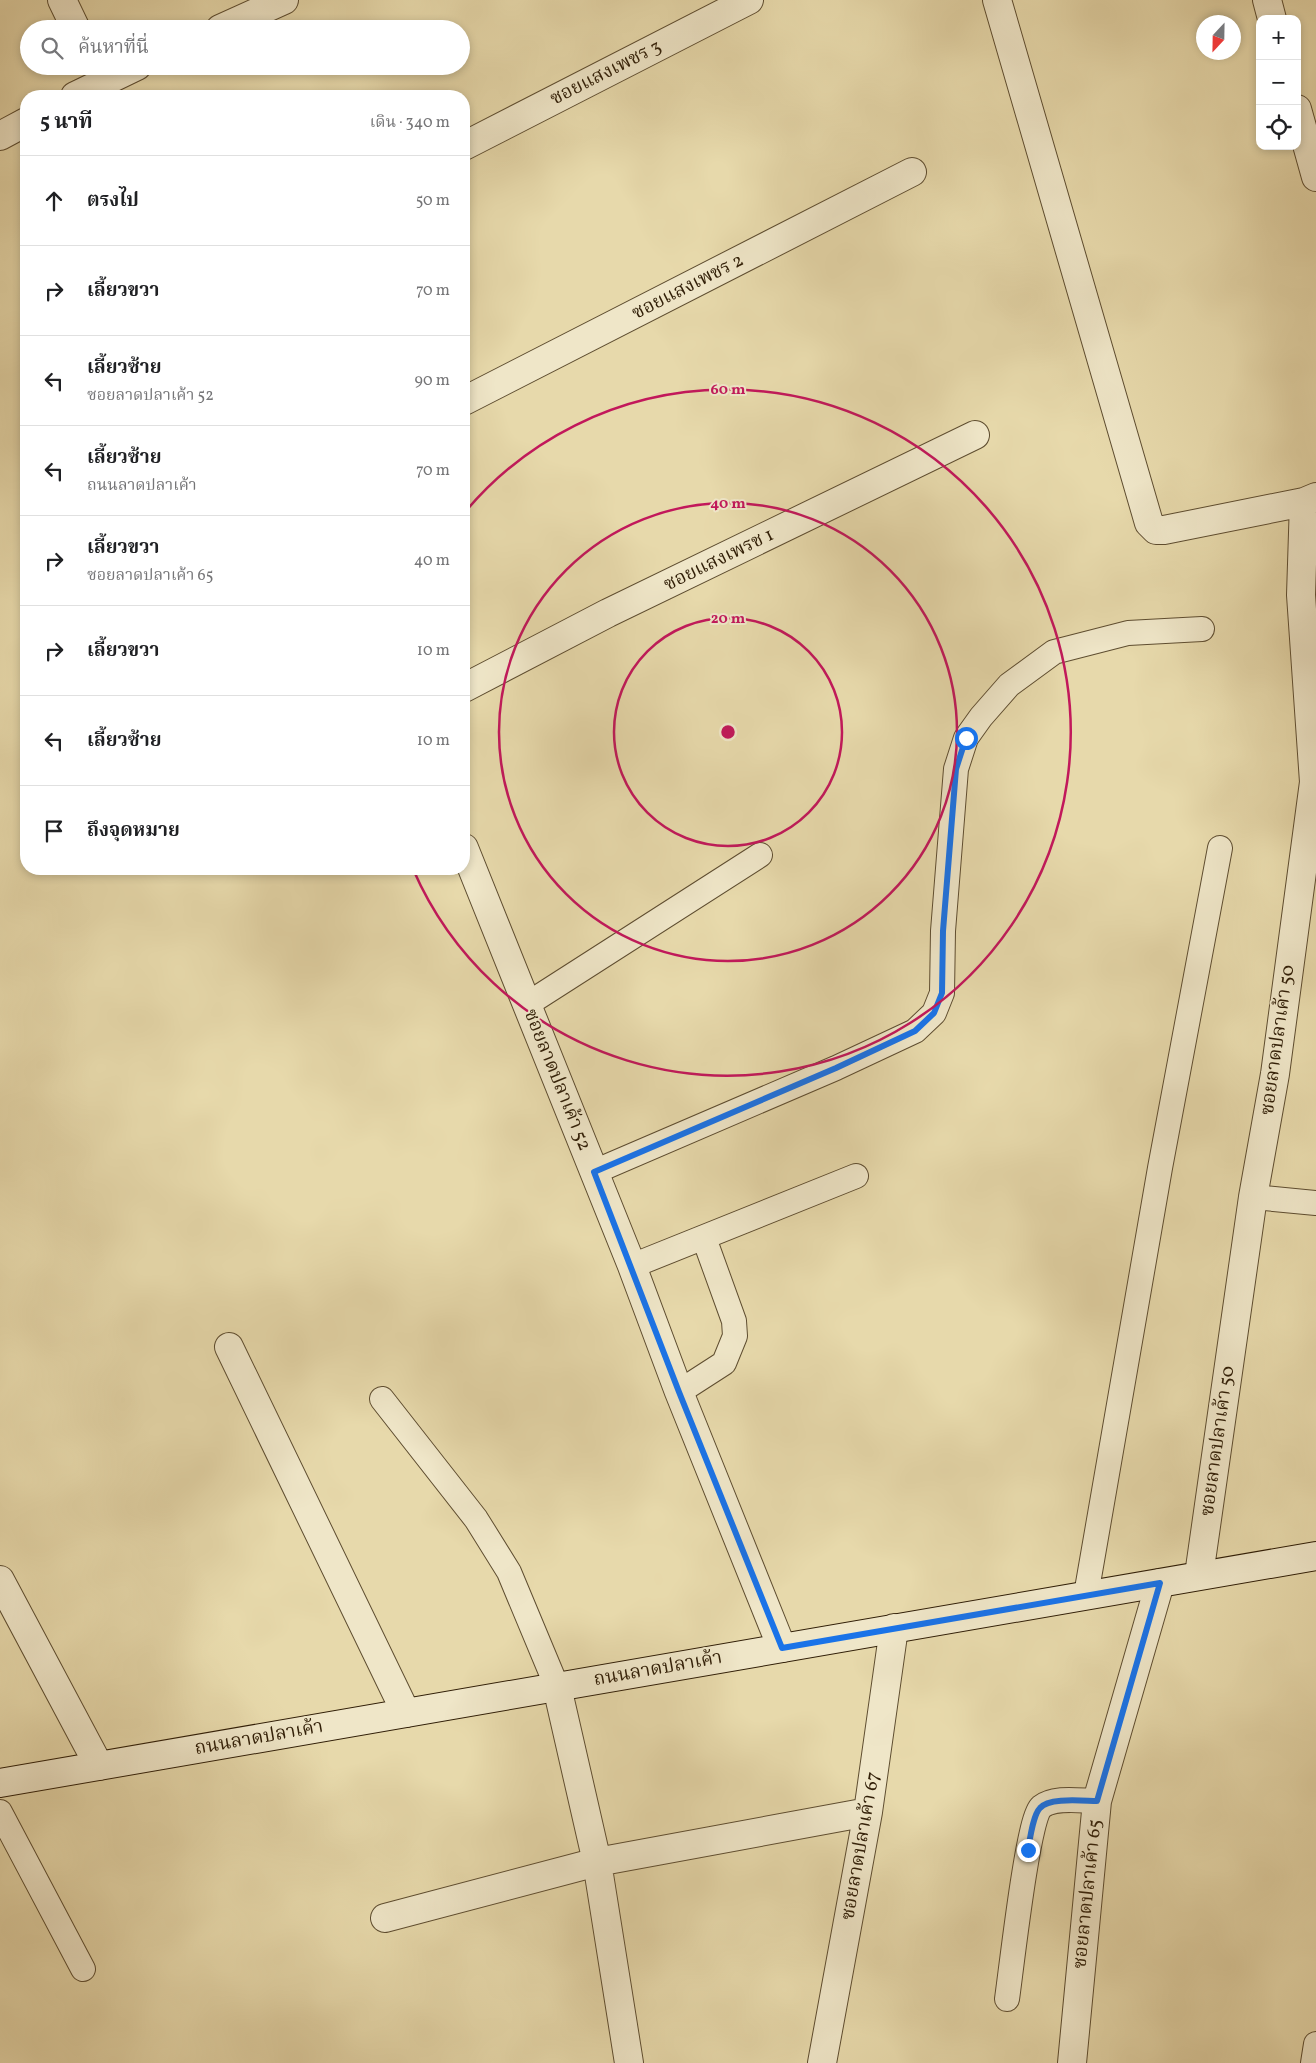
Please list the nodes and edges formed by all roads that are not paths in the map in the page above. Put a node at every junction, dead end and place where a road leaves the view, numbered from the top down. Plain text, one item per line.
1 (62, 0) edge
2 (284, 0) edge
3 (749, 0) edge
4 (997, 0) edge
5 (1267, 0) edge
6 (1271, 15) edge
7 (72, 20) edge
8 (240, 20) edge
9 (117, 75) edge
10 (101, 82) edge
11 (86, 90) edge
12 (1301, 124) edge
13 (20, 125) edge
14 (0, 136) edge
15 (470, 143) edge
16 (912, 172) dead end
17 (1316, 176) edge
18 (470, 398) edge
19 (975, 435) dead end
20 (1310, 500) edge
21 (1202, 629) dead end
22 (470, 685) edge
23 (1220, 848) dead end
24 (760, 855) dead end
25 (470, 863) edge
26 (526, 1005) junction
27 (594, 1172) junction
28 (856, 1176) dead end
29 (1253, 1197) junction
30 (1316, 1202) edge
31 (704, 1238) junction
32 (632, 1266) junction
33 (229, 1346) dead end
34 (679, 1392) junction
35 (382, 1399) dead end
36 (1316, 1556) edge
37 (1199, 1576) junction
38 (0, 1580) edge
39 (1160, 1583) junction
40 (1086, 1596) junction
41 (894, 1628) junction
42 (782, 1648) junction
43 (557, 1686) junction
44 (406, 1713) junction
45 (99, 1766) junction
46 (0, 1783) edge
47 (1097, 1801) junction
48 (0, 1812) edge
49 (868, 1812) junction
50 (597, 1862) junction
51 (385, 1918) dead end
52 (83, 1969) dead end
53 (1008, 1999) dead end
54 (1316, 2044) edge
55 (629, 2063) edge
56 (822, 2063) edge
57 (1072, 2063) edge
58 (1313, 2063) edge

1 - 7 street
2 - 8 street
3 - 15 street, ซอยแสงเพชร 3
4 - 20 street
5 - 6 street
9 - 10 street
10 - 11 street
12 - 17 street
13 - 14 street
16 - 18 street, ซอยแสงเพชร 2
19 - 22 street, ซอยแสงเพรช 1
20 - 29 street, ซอยลาดปลาเค้า 50
21 - 27 lane
23 - 40 lane
24 - 26 lane
25 - 26 street, ซอยลาดปลาเค้า 52
26 - 27 street, ซอยลาดปลาเค้า 52
27 - 32 street, ซอยลาดปลาเค้า 52
28 - 31 lane
29 - 30 lane
29 - 37 street, ซอยลาดปลาเค้า 50
31 - 32 lane
31 - 34 lane
32 - 34 street, ซอยลาดปลาเค้า 52
33 - 44 street
34 - 42 street, ซอยลาดปลาเค้า 52
35 - 43 lane
36 - 37 street, ถนนลาดปลาเค้า
37 - 39 street, ถนนลาดปลาเค้า
38 - 45 street
39 - 40 street, ถนนลาดปลาเค้า
39 - 47 street, ซอยลาดปลาเค้า 65
40 - 41 street, ถนนลาดปลาเค้า
41 - 42 street, ถนนลาดปลาเค้า
41 - 49 street, ซอยลาดปลาเค้า 67
42 - 43 street, ถนนลาดปลาเค้า
43 - 44 street, ถนนลาดปลาเค้า
43 - 50 street
44 - 45 street, ถนนลาดปลาเค้า
45 - 46 street, ถนนลาดปลาเค้า
47 - 53 lane
47 - 57 street, ซอยลาดปลาเค้า 65
48 - 52 lane
49 - 50 street
49 - 56 street, ซอยลาดปลาเค้า 67
50 - 51 street
50 - 55 street
54 - 58 lane

